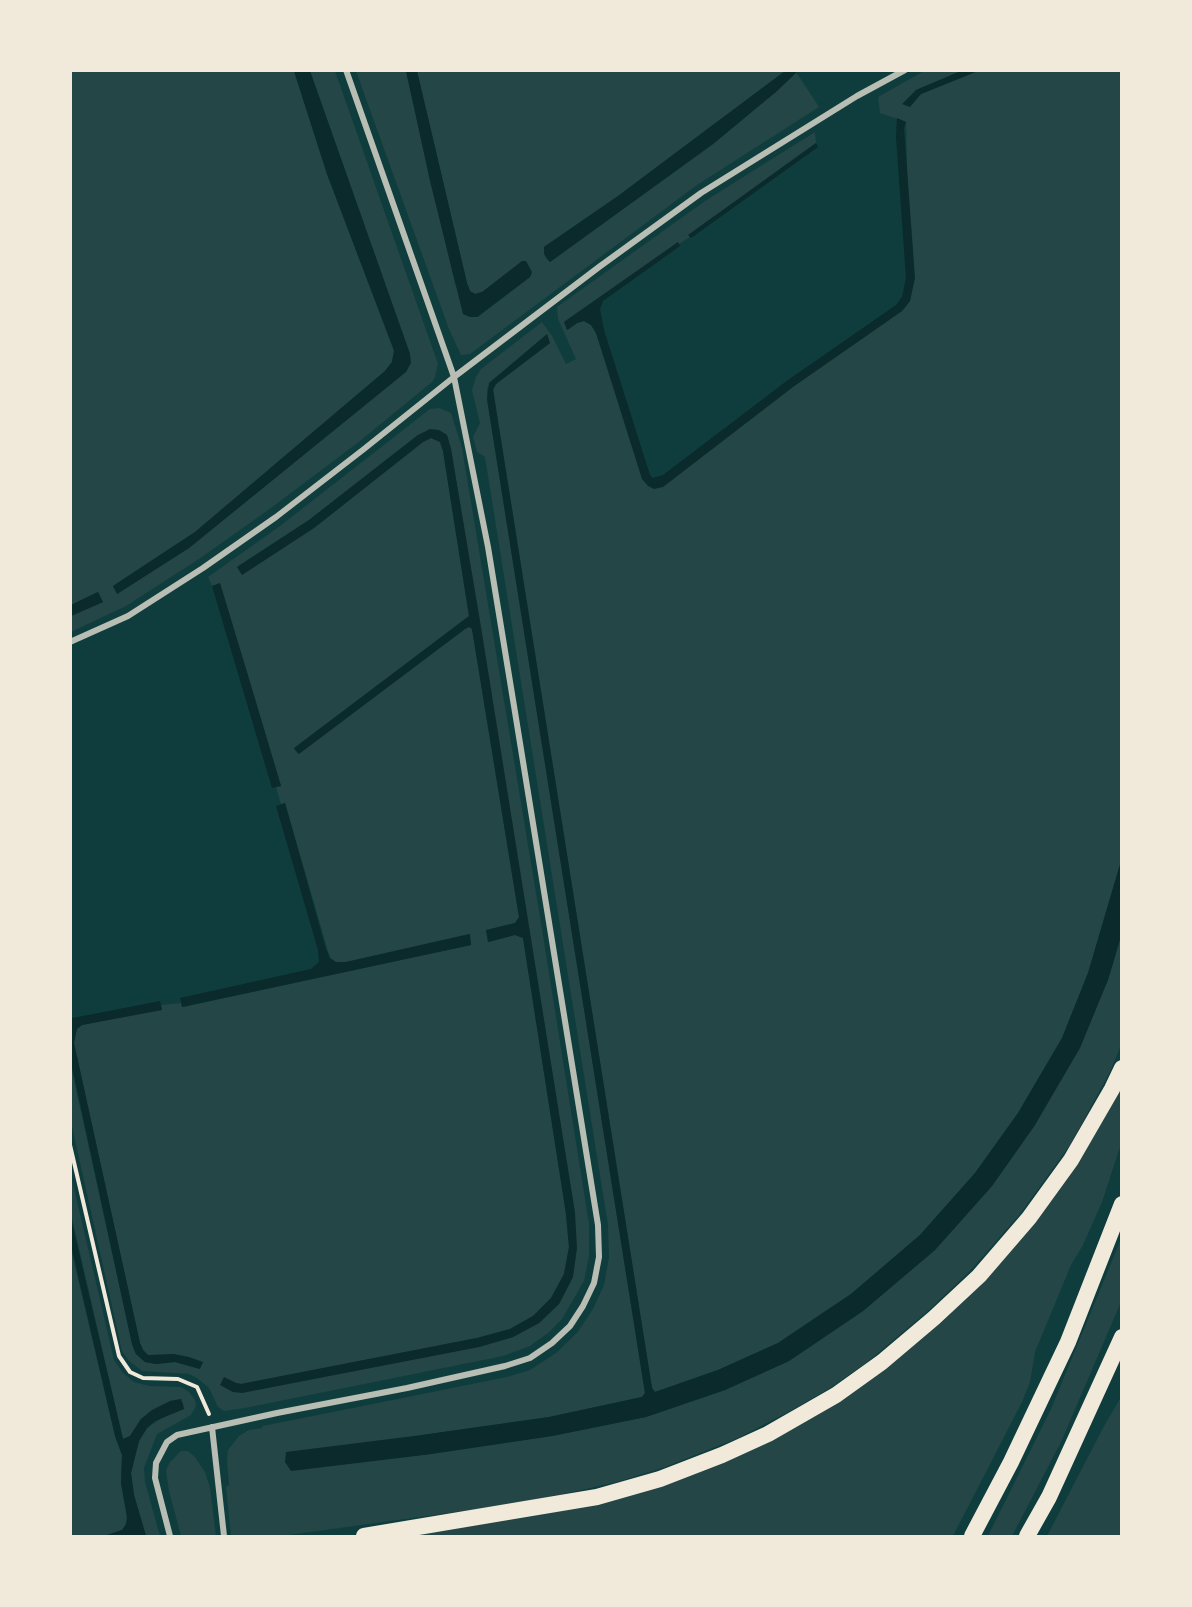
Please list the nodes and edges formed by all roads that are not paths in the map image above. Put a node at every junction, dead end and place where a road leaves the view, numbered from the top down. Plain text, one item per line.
1 (346, 70) edge
2 (904, 70) edge
3 (454, 376) junction
4 (70, 642) edge
5 (1122, 1068) edge
6 (1122, 1204) edge
7 (1122, 1337) edge
8 (212, 1427) junction
9 (170, 1536) edge
10 (224, 1536) edge
11 (364, 1536) edge
12 (972, 1536) edge
13 (1027, 1536) edge

1 - 3 street
2 - 3 street
3 - 4 street
3 - 8 street
5 - 11 highway
6 - 12 highway
7 - 13 highway
8 - 9 street
8 - 10 street

